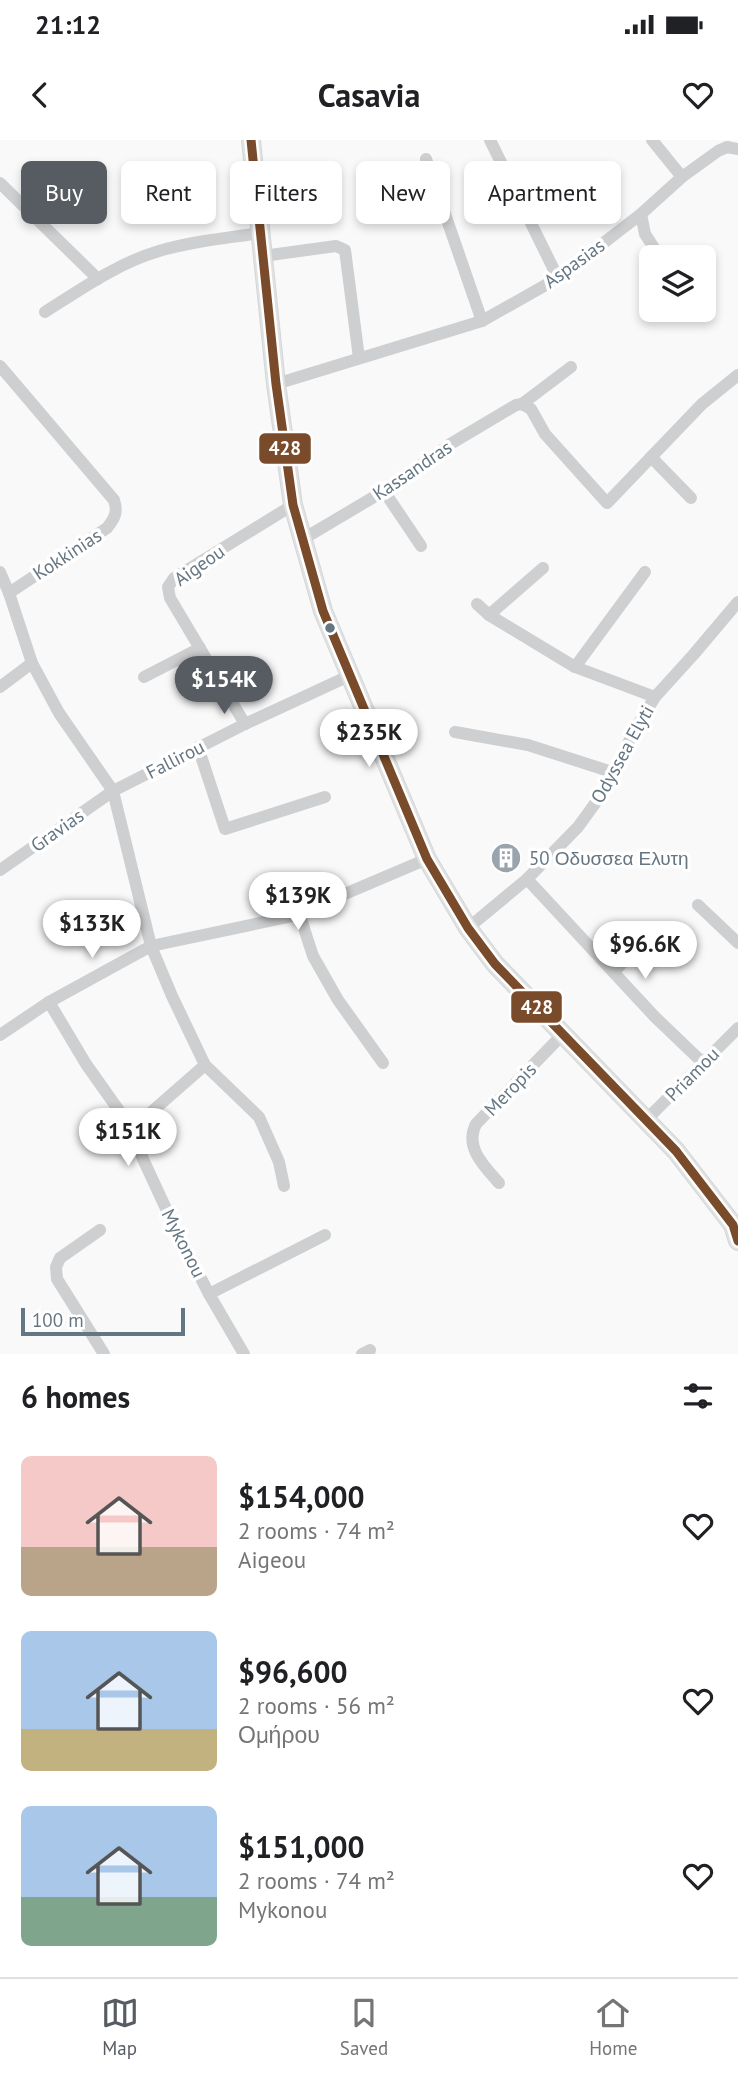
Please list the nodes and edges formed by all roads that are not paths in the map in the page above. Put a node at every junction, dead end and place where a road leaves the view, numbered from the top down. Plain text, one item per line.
1 (251, 140) edge
2 (490, 140) edge
3 (652, 140) edge
4 (733, 148) edge
5 (426, 159) dead end
6 (682, 177) junction
7 (0, 183) edge
8 (640, 214) junction
9 (260, 233) junction
10 (652, 245) edge
11 (263, 256) junction
12 (558, 278) junction
13 (98, 279) junction
14 (45, 312) dead end
15 (482, 321) junction
16 (359, 358) junction
17 (0, 366) edge
18 (571, 367) dead end
19 (738, 375) edge
20 (276, 384) junction
21 (522, 404) junction
22 (651, 457) junction
23 (384, 491) junction
24 (691, 498) dead end
25 (293, 505) junction
26 (303, 539) junction
27 (421, 546) dead end
28 (543, 568) dead end
29 (0, 572) edge
30 (645, 572) dead end
31 (9, 593) junction
32 (738, 602) edge
33 (477, 604) dead end
34 (489, 615) junction
35 (200, 648) junction
36 (32, 663) junction
37 (575, 667) junction
38 (351, 675) junction
39 (144, 677) dead end
40 (0, 687) edge
41 (655, 696) junction
42 (245, 724) junction
43 (455, 732) dead end
44 (198, 747) junction
45 (612, 772) junction
46 (113, 790) junction
47 (325, 797) dead end
48 (428, 859) junction
49 (0, 870) edge
50 (527, 879) junction
51 (698, 905) dead end
52 (299, 913) junction
53 (468, 928) junction
54 (653, 929) dead end
55 (738, 943) edge
56 (151, 946) junction
57 (614, 972) junction
58 (49, 1002) junction
59 (738, 1028) edge
60 (0, 1035) edge
61 (562, 1035) junction
62 (383, 1063) dead end
63 (703, 1063) junction
64 (205, 1065) junction
65 (646, 1120) junction
66 (132, 1129) junction
67 (499, 1183) dead end
68 (284, 1185) dead end
69 (736, 1229) edge
70 (100, 1230) dead end
71 (325, 1236) dead end
72 (209, 1294) junction
73 (104, 1354) edge
74 (244, 1354) edge

1 - 9 street
2 - 12 street
3 - 6 street
4 - 6 street, Aspasias
5 - 15 street
6 - 8 street, Aspasias
7 - 13 street
8 - 10 street
8 - 12 street, Aspasias
9 - 11 street
9 - 13 street
11 - 16 street
11 - 20 street
12 - 15 street, Aspasias
13 - 14 street
15 - 16 street, Aspasias
16 - 20 street, Aspasias
17 - 31 street, Kokkinias
18 - 21 street, Kassandras
19 - 22 street
20 - 25 street
21 - 22 street
21 - 23 street, Kassandras
22 - 24 street
23 - 26 street, Kassandras
23 - 27 street
25 - 26 street
25 - 35 street, Aigeou
26 - 38 street
28 - 34 street
29 - 31 street
30 - 37 street
31 - 36 street
32 - 41 street, Odyssea Elyti
33 - 34 street
34 - 37 street
35 - 39 street
35 - 42 street, Aigeou
36 - 40 street
36 - 46 street
37 - 41 street
38 - 42 street, Fallirou
38 - 48 street
41 - 45 street, Odyssea Elyti
42 - 44 street, Fallirou
43 - 45 street
44 - 46 street, Fallirou
44 - 47 street
45 - 50 street, Odyssea Elyti
46 - 49 street, Gravias
46 - 56 street
48 - 52 street
48 - 53 street
50 - 53 street, Odyssea Elyti
50 - 57 street
51 - 55 street
52 - 56 street
52 - 62 street
53 - 61 street
54 - 57 street
56 - 58 street
56 - 64 street
57 - 63 street
58 - 60 street
58 - 66 street, Mykonou
59 - 63 street, Priamou
61 - 65 street
61 - 67 street, Meropis
63 - 65 street, Priamou
64 - 66 street
64 - 68 street
65 - 69 street
66 - 72 street, Mykonou
70 - 73 street
71 - 72 street
72 - 74 street, Mykonou

